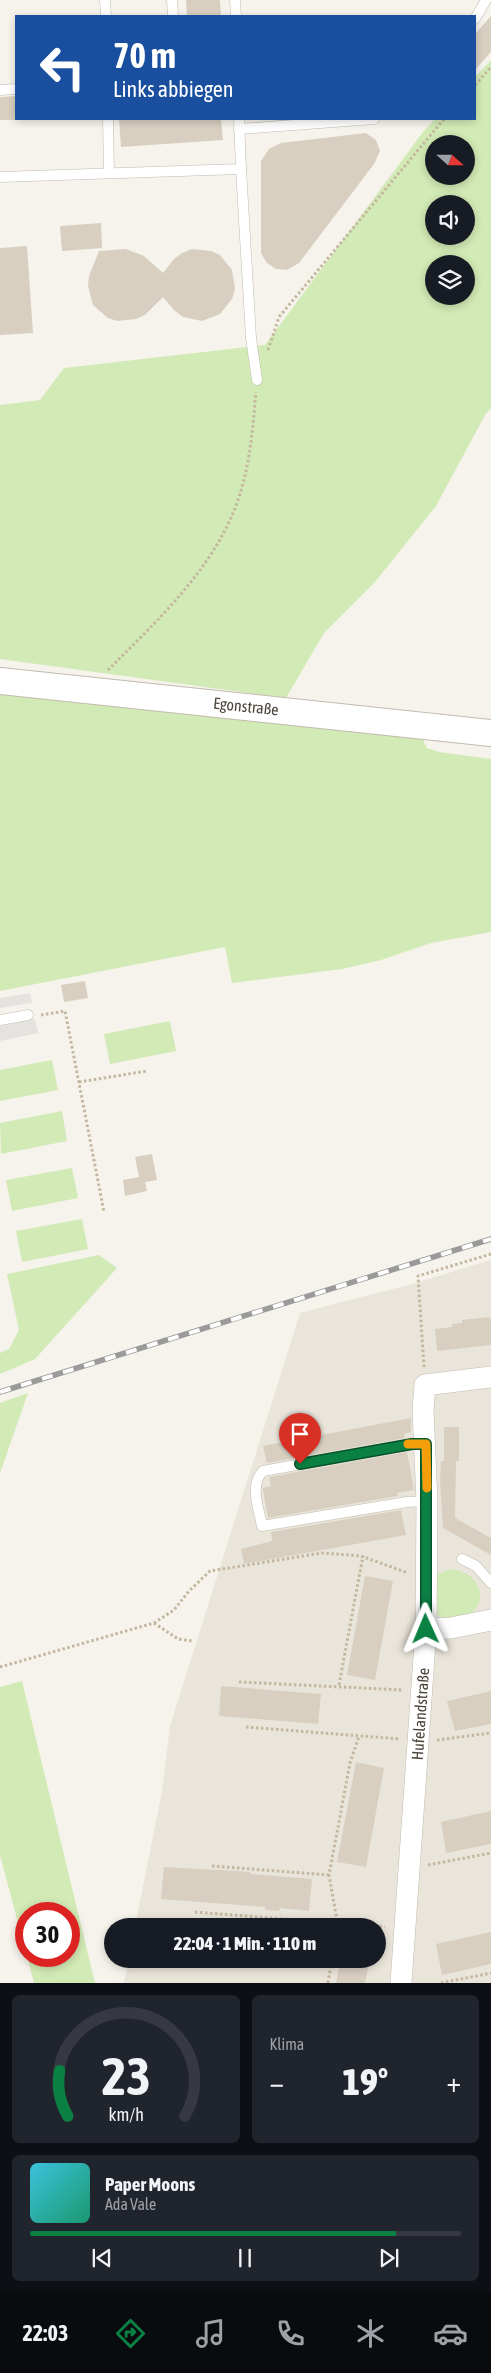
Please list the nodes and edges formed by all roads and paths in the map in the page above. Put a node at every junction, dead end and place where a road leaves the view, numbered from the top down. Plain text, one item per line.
1 (105, 0) edge
2 (172, 0) edge
3 (236, 0) edge
4 (486, 0) edge
5 (106, 15) edge
6 (173, 15) edge
7 (236, 15) edge
8 (476, 17) edge
9 (491, 67) edge
10 (476, 84) edge
11 (15, 89) edge
12 (0, 90) edge
13 (108, 120) edge
14 (347, 120) edge
15 (443, 120) edge
16 (239, 124) edge
17 (241, 169) junction
18 (109, 173) junction
19 (0, 177) edge
20 (257, 380) junction
21 (0, 681) edge
22 (98, 691) junction
23 (491, 734) edge
24 (28, 1015) joint
25 (0, 1020) edge
26 (147, 1071) dead end
27 (79, 1082) junction
28 (104, 1212) dead end
29 (491, 1254) edge
30 (491, 1377) edge
31 (425, 1385) junction
32 (426, 1444) junction
33 (427, 1501) junction
34 (363, 1556) junction
35 (462, 1559) dead end
36 (425, 1576) junction
37 (491, 1583) edge
38 (491, 1620) edge
39 (154, 1623) junction
40 (426, 1629) junction
41 (193, 1641) dead end
42 (0, 1667) edge
43 (239, 1682) dead end
44 (339, 1685) junction
45 (406, 1690) dead end
46 (246, 1727) dead end
47 (491, 1733) edge
48 (359, 1736) junction
49 (410, 1741) junction
50 (491, 1853) edge
51 (212, 1866) dead end
52 (409, 1868) junction
53 (329, 1875) junction
54 (195, 1912) dead end
55 (267, 1918) edge
56 (338, 1918) edge
57 (386, 1927) edge
58 (393, 1928) dead end
59 (330, 1968) edge
60 (491, 1973) edge
61 (328, 1983) edge
62 (401, 1983) edge
63 (441, 1983) edge

1 - 5 lane
2 - 6 lane
3 - 7 lane
4 - 8 lane
9 - 10 path
11 - 12 lane
13 - 18 lane
14 - 16 lane
15 - 20 path
16 - 17 lane
17 - 18 lane
17 - 20 lane
18 - 19 lane
20 - 22 path
21 - 22 street, Egonstraße
22 - 23 street, Egonstraße
24 - 25 lane
24 - 27 path
26 - 27 path
27 - 28 path
29 - 31 path
30 - 31 street
31 - 32 street, Hufelandstraße
32 - 33 street, Hufelandstraße
32 - 33 lane
33 - 36 street, Hufelandstraße
34 - 36 path
34 - 39 path
34 - 44 path
35 - 37 lane
36 - 40 street, Hufelandstraße
38 - 40 street
39 - 41 path
39 - 42 path
40 - 49 street, Hufelandstraße
43 - 44 path
44 - 45 path
46 - 48 path
47 - 49 path
48 - 49 path
48 - 53 path
49 - 52 street, Hufelandstraße
50 - 52 path
51 - 53 path
52 - 62 street, Hufelandstraße
53 - 56 path
54 - 55 path
57 - 58 path
59 - 61 path
60 - 63 path

